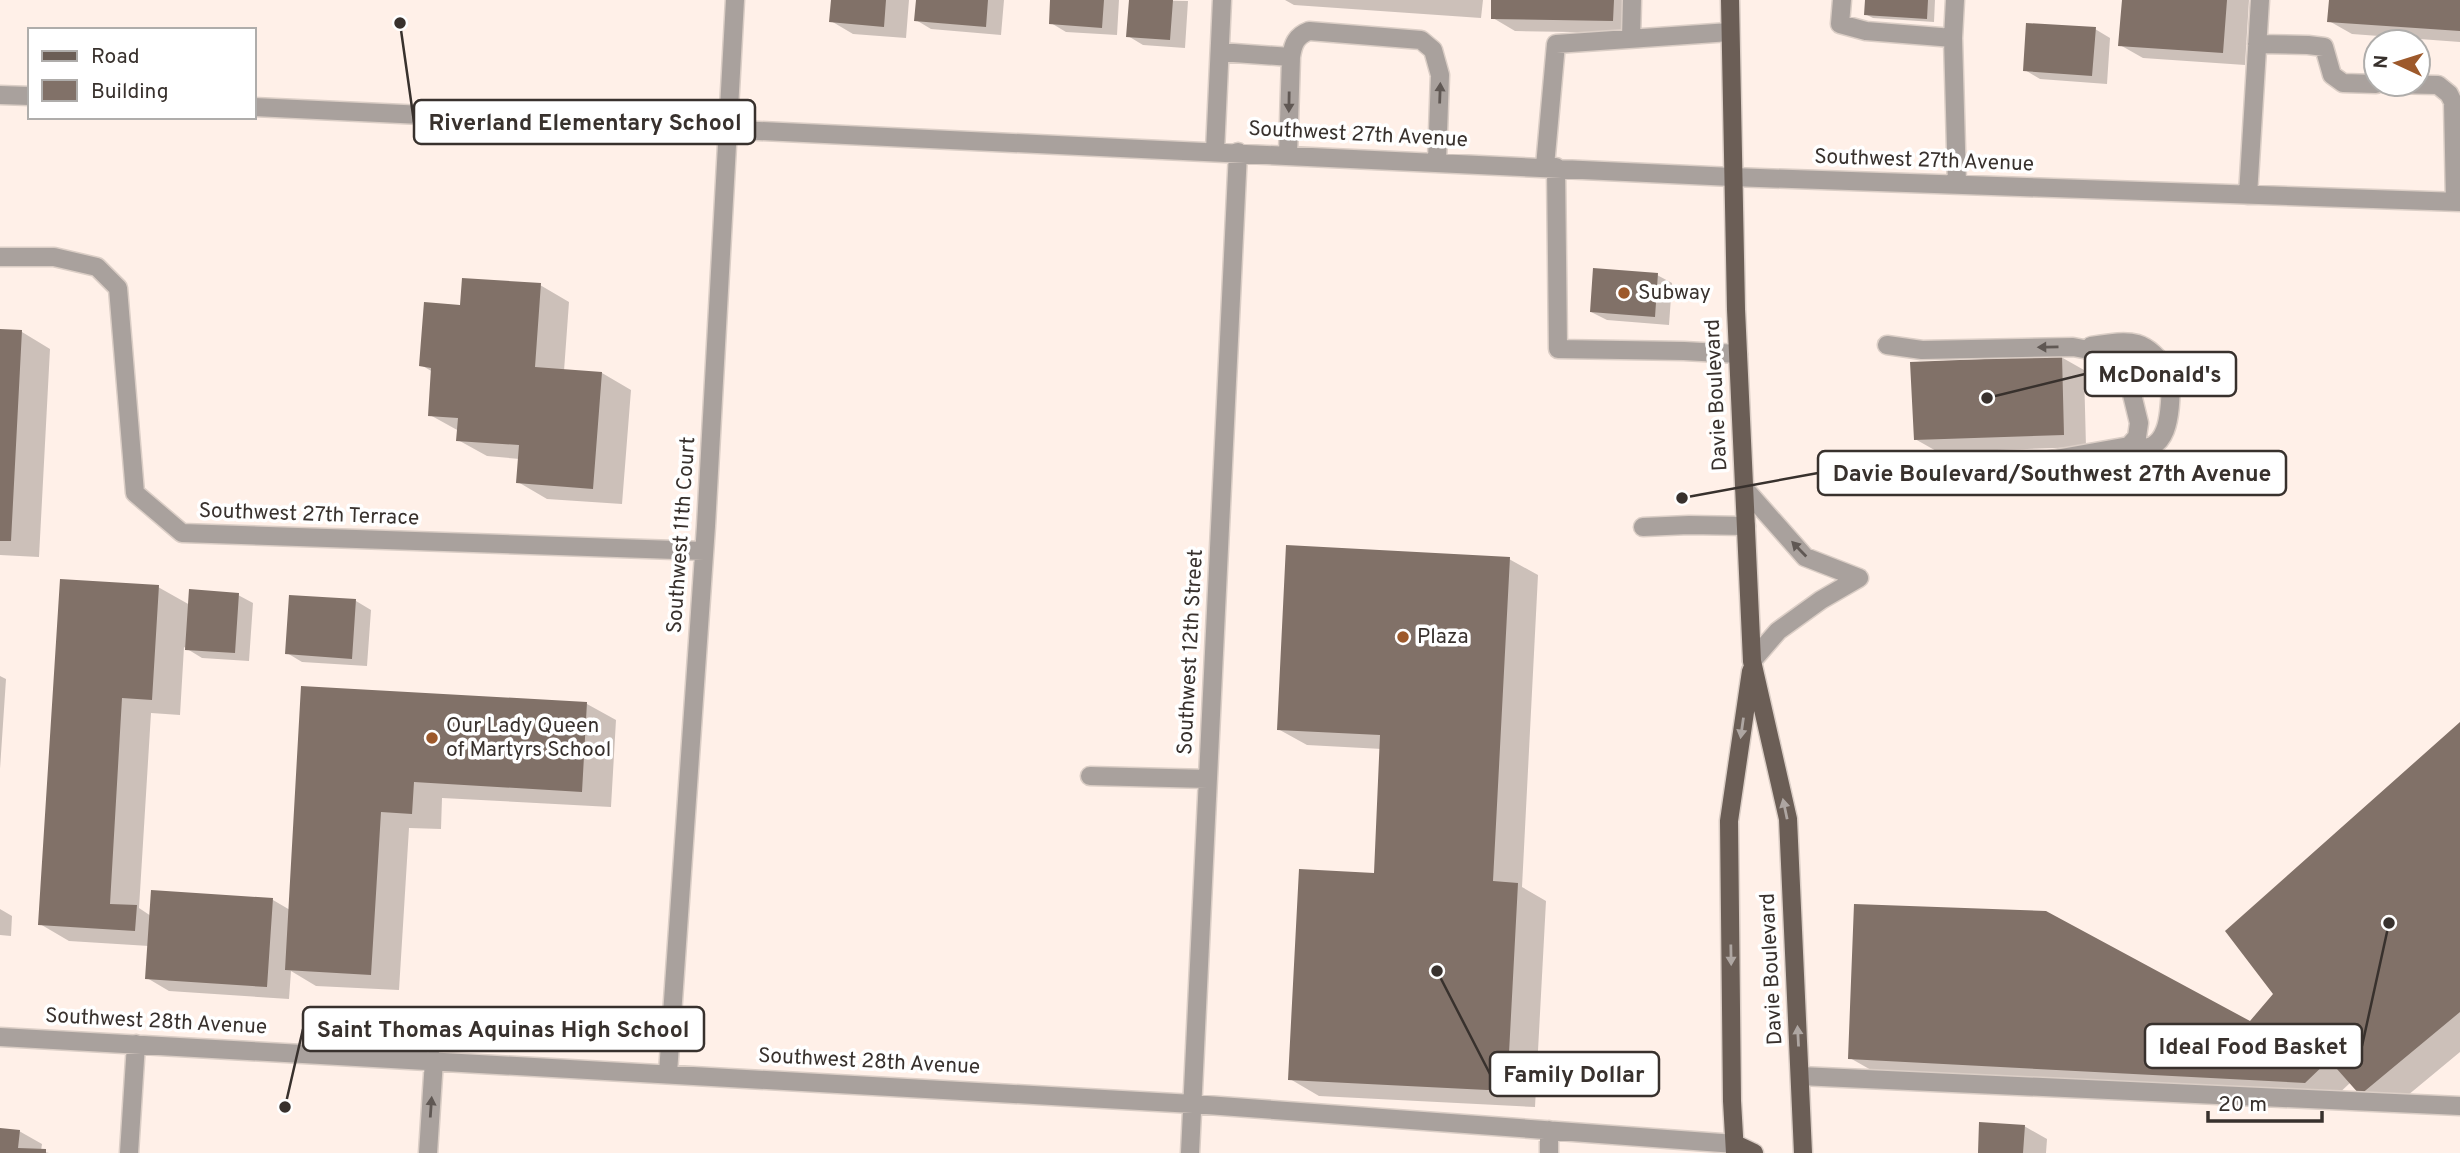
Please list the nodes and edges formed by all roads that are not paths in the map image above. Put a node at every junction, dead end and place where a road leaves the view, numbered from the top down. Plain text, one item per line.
1 (735, 0) edge
2 (1222, 0) edge
3 (1632, 0) edge
4 (1730, 0) edge
5 (1842, 0) edge
6 (1955, 0) edge
7 (2260, 0) edge
8 (1730, 32) junction
9 (1953, 38) junction
10 (1631, 39) junction
11 (2257, 44) junction
12 (1220, 52) junction
13 (1291, 57) junction
14 (2362, 84) edge
15 (2432, 85) edge
16 (0, 95) edge
17 (28, 96) edge
18 (256, 107) edge
19 (729, 129) junction
20 (1214, 151) junction
21 (1238, 152) junction
22 (1288, 155) junction
23 (1437, 161) junction
24 (1550, 167) junction
25 (1732, 177) junction
26 (1957, 185) junction
27 (2248, 195) junction
28 (2457, 202) edge
29 (0, 257) edge
30 (1887, 345) dead end
31 (2077, 348) junction
32 (1738, 354) junction
33 (2129, 446) junction
34 (1961, 482) dead end
35 (1745, 488) junction
36 (1746, 526) junction
37 (1643, 527) dead end
38 (704, 551) junction
39 (1752, 661) junction
40 (1090, 776) dead end
41 (1208, 779) junction
42 (0, 1037) edge
43 (136, 1044) junction
44 (434, 1060) junction
45 (668, 1073) junction
46 (1800, 1076) junction
47 (1192, 1104) junction
48 (2460, 1106) edge
49 (1549, 1130) junction
50 (1735, 1149) edge
51 (129, 1153) edge
52 (428, 1153) edge
53 (1190, 1153) edge
54 (1549, 1153) edge
55 (1754, 1153) edge
56 (1803, 1153) edge

1 - 19 street, Southwest 11th Court
2 - 12 street
3 - 10 street
4 - 8 main road, Davie Boulevard
5 - 9 street
6 - 9 street
7 - 11 street
8 - 10 street
8 - 25 main road, Davie Boulevard
9 - 26 street
10 - 24 street
11 - 14 street
11 - 27 street
12 - 13 street
12 - 20 street
13 -> 22 street
23 -> 13 street
15 - 28 street
16 - 17 street
18 - 19 street, Southwest 27th Avenue
19 - 20 street, Southwest 27th Avenue
19 - 38 street, Southwest 11th Court
20 - 21 street, Southwest 27th Avenue
21 - 22 street, Southwest 27th Avenue
21 - 41 street, Southwest 12th Street
22 - 23 street, Southwest 27th Avenue
23 - 24 street, Southwest 27th Avenue
24 - 25 street, Southwest 27th Avenue
24 - 32 street
25 - 26 street, Southwest 27th Avenue
25 - 32 main road, Davie Boulevard
26 - 27 street, Southwest 27th Avenue
27 - 28 street, Southwest 27th Avenue
29 - 38 street, Southwest 27th Terrace
31 -> 30 street
31 - 33 street
31 - 33 street
32 - 35 main road, Davie Boulevard
33 - 34 street
35 - 36 main road, Davie Boulevard
39 -> 35 street
36 - 37 street
36 - 39 main road, Davie Boulevard
38 - 45 street, Southwest 11th Court
46 -> 39 main road, Davie Boulevard
39 -> 50 main road, Davie Boulevard
40 - 41 street
41 - 47 street, Southwest 12th Street
42 - 43 street, Southwest 28th Avenue
43 - 44 street, Southwest 28th Avenue
43 - 51 street
44 - 45 street, Southwest 28th Avenue
52 -> 44 street
45 - 47 street, Southwest 28th Avenue
46 - 48 street
46 - 56 main road, Davie Boulevard
47 - 49 street, Southwest 28th Avenue
47 - 53 street, Southwest 12th Street
49 - 50 street, Southwest 28th Avenue
49 - 54 street
50 - 55 main road

